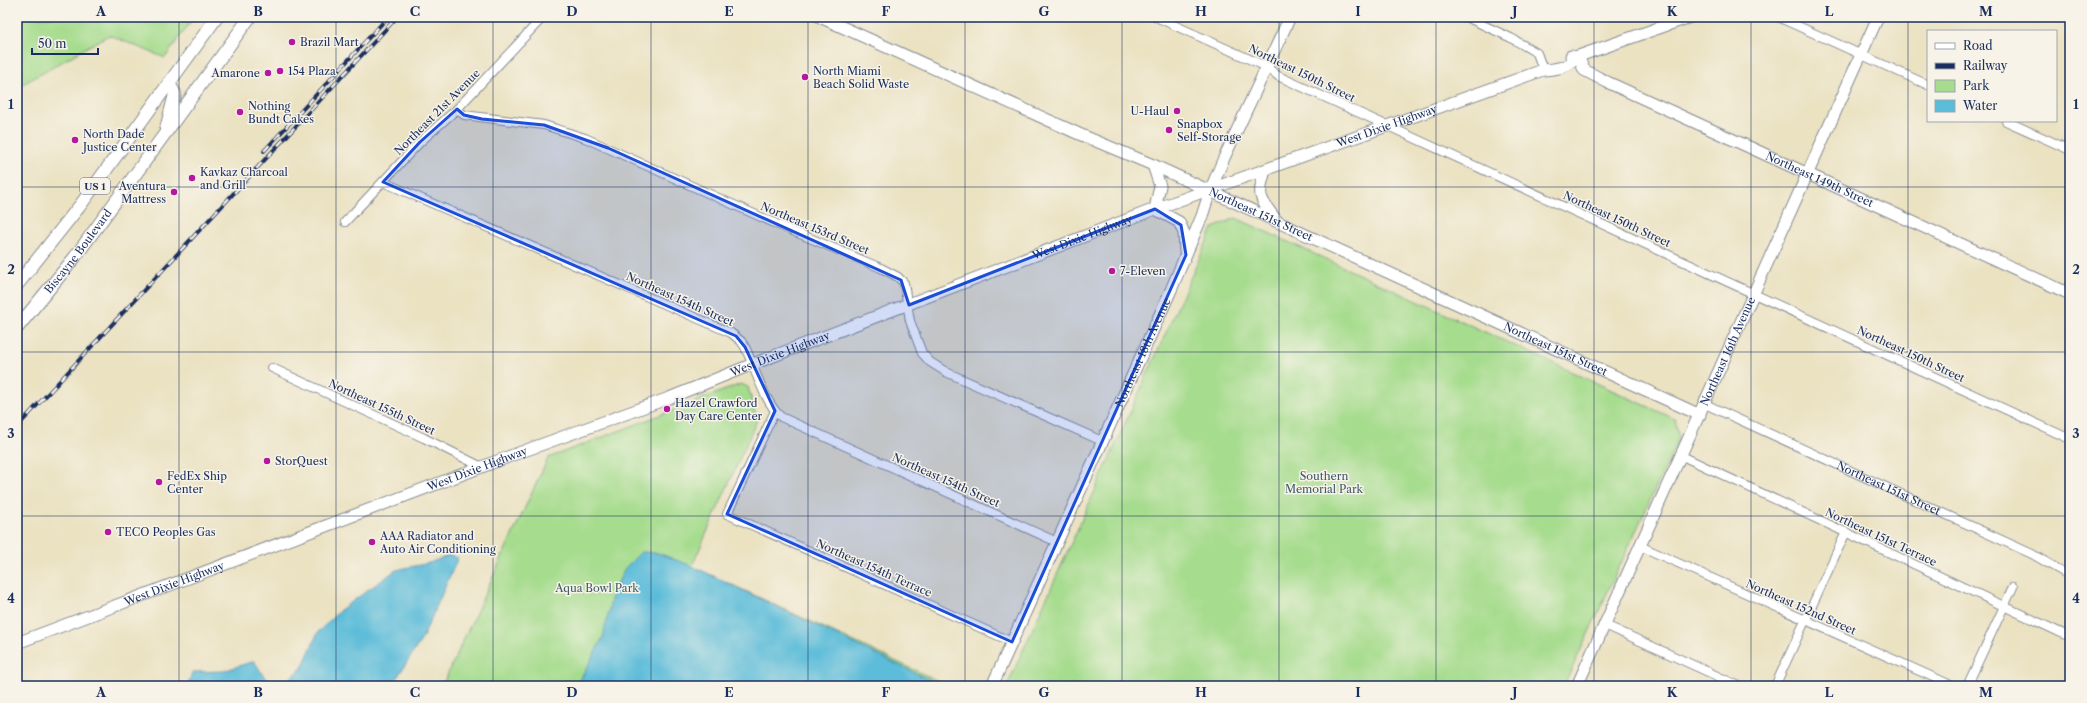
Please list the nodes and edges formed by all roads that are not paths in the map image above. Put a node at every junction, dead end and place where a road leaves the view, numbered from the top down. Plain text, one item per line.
1 (217, 17) edge
2 (250, 17) edge
3 (543, 17) edge
4 (820, 17) edge
5 (1156, 17) edge
6 (1290, 17) edge
7 (1466, 17) edge
8 (1690, 17) edge
9 (1778, 17) edge
10 (1878, 17) edge
11 (1862, 55) junction
12 (1577, 56) junction
13 (1267, 67) junction
14 (1544, 70) junction
15 (169, 83) junction
16 (1927, 85) edge
17 (457, 109) junction
18 (2008, 122) edge
19 (1388, 126) junction
20 (163, 138) junction
21 (2070, 150) edge
22 (1153, 165) junction
23 (1265, 171) junction
24 (1808, 174) junction
25 (384, 182) junction
26 (1210, 191) junction
27 (1155, 210) junction
28 (1277, 221) junction
29 (346, 222) dead end
30 (1186, 254) junction
31 (17, 285) edge
32 (1753, 294) junction
33 (2070, 294) edge
34 (909, 305) junction
35 (17, 328) edge
36 (753, 364) junction
37 (272, 368) dead end
38 (1705, 404) junction
39 (775, 411) junction
40 (1700, 415) junction
41 (2070, 439) edge
42 (1102, 441) junction
43 (1682, 456) junction
44 (482, 467) junction
45 (1846, 532) junction
46 (1057, 542) junction
47 (1640, 546) junction
48 (2070, 576) edge
49 (2013, 587) dead end
50 (2003, 607) junction
51 (1805, 621) junction
52 (1603, 624) junction
53 (2070, 637) edge
54 (1012, 642) junction
55 (17, 643) edge
56 (992, 686) edge
57 (1577, 686) edge
58 (1739, 686) edge
59 (1775, 686) edge
60 (1954, 686) edge
61 (1967, 686) edge

1 - 15 main road, US 1
2 - 20 main road, Biscayne Boulevard / US 1
3 - 17 street, Northeast 21st Avenue
4 - 22 street, Northeast 151st Street
5 - 13 street, Northeast 150th Street
6 - 13 street, Northeast 18th Avenue
7 - 14 street
8 - 12 street, West Dixie Highway
9 - 11 street
10 - 11 street, Northeast 16th Avenue
11 - 16 street
11 - 24 street, Northeast 16th Avenue
12 - 14 street, West Dixie Highway
12 - 24 street, Northeast 149th Street
13 - 19 street, Northeast 150th Street
13 - 26 street, Northeast 18th Avenue
14 - 19 street, West Dixie Highway
15 - 20 main road
15 - 31 main road, US 1
17 - 25 street, Northeast 21st Avenue
17 - 34 street, Northeast 153rd Street
18 - 21 street
19 - 23 street, West Dixie Highway
19 - 32 street, Northeast 150th Street
20 - 35 main road, Biscayne Boulevard / US 1
22 - 26 street, Northeast 151st Street
22 - 27 street
23 - 26 street, West Dixie Highway
23 - 28 street
24 - 32 street, Northeast 16th Avenue
24 - 33 street, Northeast 149th Street
25 - 29 street, Northeast 21st Avenue
25 - 36 street, Northeast 154th Street
26 - 27 street, West Dixie Highway
26 - 28 street, Northeast 151st Street
26 - 30 street, Northeast 18th Avenue
27 - 30 street
27 - 34 street, West Dixie Highway
28 - 40 street, Northeast 151st Street
30 - 42 street, Northeast 18th Avenue
32 - 38 street, Northeast 16th Avenue
32 - 41 street, Northeast 150th Street
34 - 36 street, West Dixie Highway
34 - 42 street, Northeast 153rd Street
36 - 39 street, Northeast 154th Street
36 - 44 street, West Dixie Highway
37 - 44 street, Northeast 155th Street
38 - 40 street, Northeast 16th Avenue
38 - 48 street, Northeast 151st Street
39 - 46 street, Northeast 154th Street
39 - 54 street, Northeast 154th Terrace
40 - 43 street, Northeast 16th Avenue
42 - 46 street, Northeast 18th Avenue
43 - 45 street, Northeast 151st Terrace
43 - 47 street, Northeast 16th Avenue
44 - 55 street, West Dixie Highway
45 - 50 street, Northeast 151st Terrace
45 - 51 street
46 - 54 street, Northeast 18th Avenue
47 - 51 street, Northeast 152nd Street
47 - 52 street, Northeast 16th Avenue
49 - 50 street
50 - 53 street, Northeast 151st Terrace
50 - 61 street
51 - 59 street
51 - 60 street, Northeast 152nd Street
52 - 57 street, Northeast 16th Avenue
52 - 58 street
54 - 56 street, Northeast 18th Avenue

